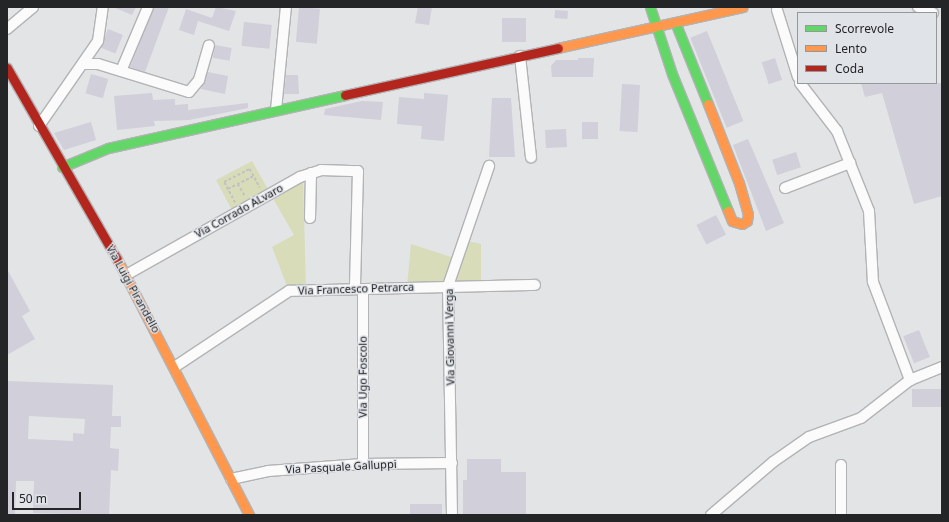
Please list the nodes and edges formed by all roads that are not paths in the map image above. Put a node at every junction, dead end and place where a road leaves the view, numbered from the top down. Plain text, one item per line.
1 (33, 7) edge
2 (103, 7) edge
3 (148, 7) edge
4 (286, 7) edge
5 (650, 7) edge
6 (743, 7) edge
7 (918, 7) edge
8 (778, 10) dead end
9 (930, 12) edge
10 (675, 22) junction
11 (655, 26) junction
12 (7, 29) edge
13 (209, 45) dead end
14 (520, 56) junction
15 (84, 64) junction
16 (7, 68) edge
17 (121, 71) junction
18 (797, 74) edge
19 (801, 84) edge
20 (276, 110) junction
21 (39, 126) junction
22 (531, 157) dead end
23 (850, 163) junction
24 (489, 166) dead end
25 (62, 167) junction
26 (358, 171) joint
27 (311, 173) junction
28 (785, 188) dead end
29 (310, 218) dead end
30 (126, 274) junction
31 (535, 285) dead end
32 (448, 286) junction
33 (359, 289) junction
34 (176, 366) junction
35 (942, 366) edge
36 (910, 380) junction
37 (452, 462) junction
38 (363, 464) junction
39 (841, 465) dead end
40 (232, 479) junction
41 (249, 515) edge
42 (452, 515) edge
43 (711, 515) edge
44 (841, 515) edge

1 - 12 street
2 - 15 street
3 - 17 street
4 - 20 street
5 - 11 street
6 - 10 street
7 - 9 street
8 - 18 street
10 - 11 street
10 - 11 street
11 - 14 street
13 - 17 street
14 - 20 street
14 - 22 street
15 - 17 street
15 - 21 street
16 - 21 street, Via Luigi Pirandello
19 - 23 street
20 - 25 street
21 - 25 street, Via Luigi Pirandello
23 - 28 street
23 - 36 street
24 - 32 street, Via Giovanni Verga
25 - 30 street, Via Luigi Pirandello
26 - 27 street, Via Corrado ALvaro
26 - 33 street, Via Ugo Foscolo
27 - 29 street
27 - 30 street, Via Corrado ALvaro
30 - 34 street, Via Luigi Pirandello
31 - 32 street, Via Francesco Petrarca
32 - 33 street, Via Francesco Petrarca
32 - 37 street, Via Giovanni Verga
33 - 34 street, Via Francesco Petrarca
33 - 38 street, Via Ugo Foscolo
34 - 40 street, Via Luigi Pirandello
35 - 36 street
36 - 43 street
37 - 38 street, Via Pasquale Galluppi
37 - 42 street, Via Giovanni Verga
38 - 40 street, Via Pasquale Galluppi
39 - 44 street
40 - 41 street, Via Luigi Pirandello

